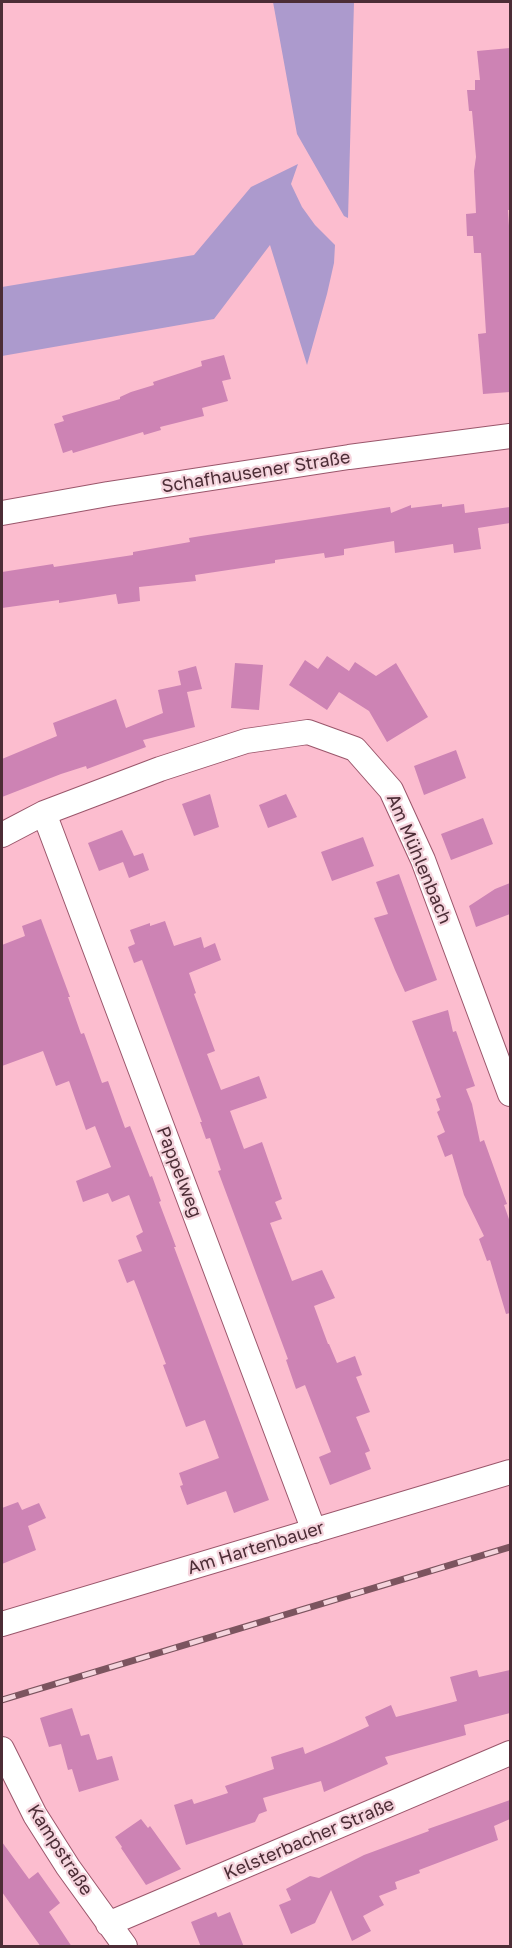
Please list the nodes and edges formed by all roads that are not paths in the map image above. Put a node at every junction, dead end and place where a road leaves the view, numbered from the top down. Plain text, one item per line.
1 (510, 436) edge
2 (2, 513) edge
3 (44, 813) junction
4 (2, 836) edge
5 (510, 1094) edge
6 (510, 1472) edge
7 (314, 1531) junction
8 (2, 1624) edge
9 (2, 1749) edge
10 (510, 1753) edge
11 (108, 1924) junction
12 (125, 1947) edge

1 - 2 street, Schafhausener Straße
3 - 4 street, Am Mühlenbach
3 - 5 street, Am Mühlenbach
3 - 7 street, Pappelweg
6 - 7 street, Am Hartenbauer
7 - 8 street, Am Hartenbauer
9 - 11 street, Kampstraße
10 - 11 street, Kelsterbacher Straße
11 - 12 street, Kampstraße

